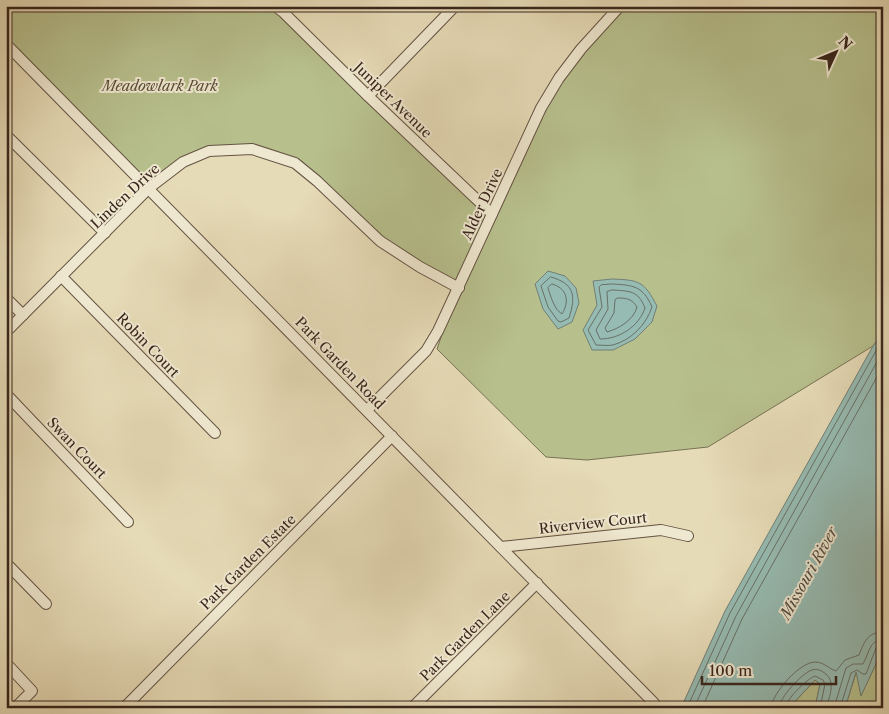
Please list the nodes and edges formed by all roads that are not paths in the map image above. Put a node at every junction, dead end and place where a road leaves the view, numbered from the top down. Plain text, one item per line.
1 (455, 6) edge
2 (620, 6) edge
3 (282, 8) edge
4 (6, 44) edge
5 (368, 96) junction
6 (6, 135) edge
7 (149, 188) junction
8 (492, 214) junction
9 (105, 233) junction
10 (61, 276) junction
11 (459, 288) junction
12 (6, 298) edge
13 (23, 315) junction
14 (6, 332) edge
15 (6, 394) edge
16 (367, 410) junction
17 (215, 433) dead end
18 (392, 436) junction
19 (128, 522) dead end
20 (688, 536) dead end
21 (501, 547) junction
22 (6, 563) edge
23 (537, 583) junction
24 (46, 604) dead end
25 (6, 664) edge
26 (654, 703) dead end
27 (15, 708) edge
28 (124, 708) edge
29 (412, 708) edge

1 - 5 street
2 - 8 street, Alder Drive
3 - 5 street, Juniper Avenue
4 - 7 street, Park Garden Road
5 - 8 street, Juniper Avenue
6 - 9 street
7 - 9 street, Linden Drive
7 - 11 street, Linden Drive
7 - 16 street, Park Garden Road
8 - 11 street, Alder Drive
9 - 10 street, Linden Drive
10 - 13 street, Linden Drive
10 - 17 street, Robin Court
11 - 16 street, Alder Drive
12 - 13 street
13 - 14 street, Linden Drive
15 - 19 street, Swan Court
16 - 18 street, Park Garden Road
18 - 21 street, Park Garden Road
18 - 28 street, Park Garden Estate
20 - 21 street, Riverview Court
21 - 23 street, Park Garden Road
22 - 24 street
23 - 26 street, Park Garden Road
23 - 29 street, Park Garden Lane
25 - 27 street

